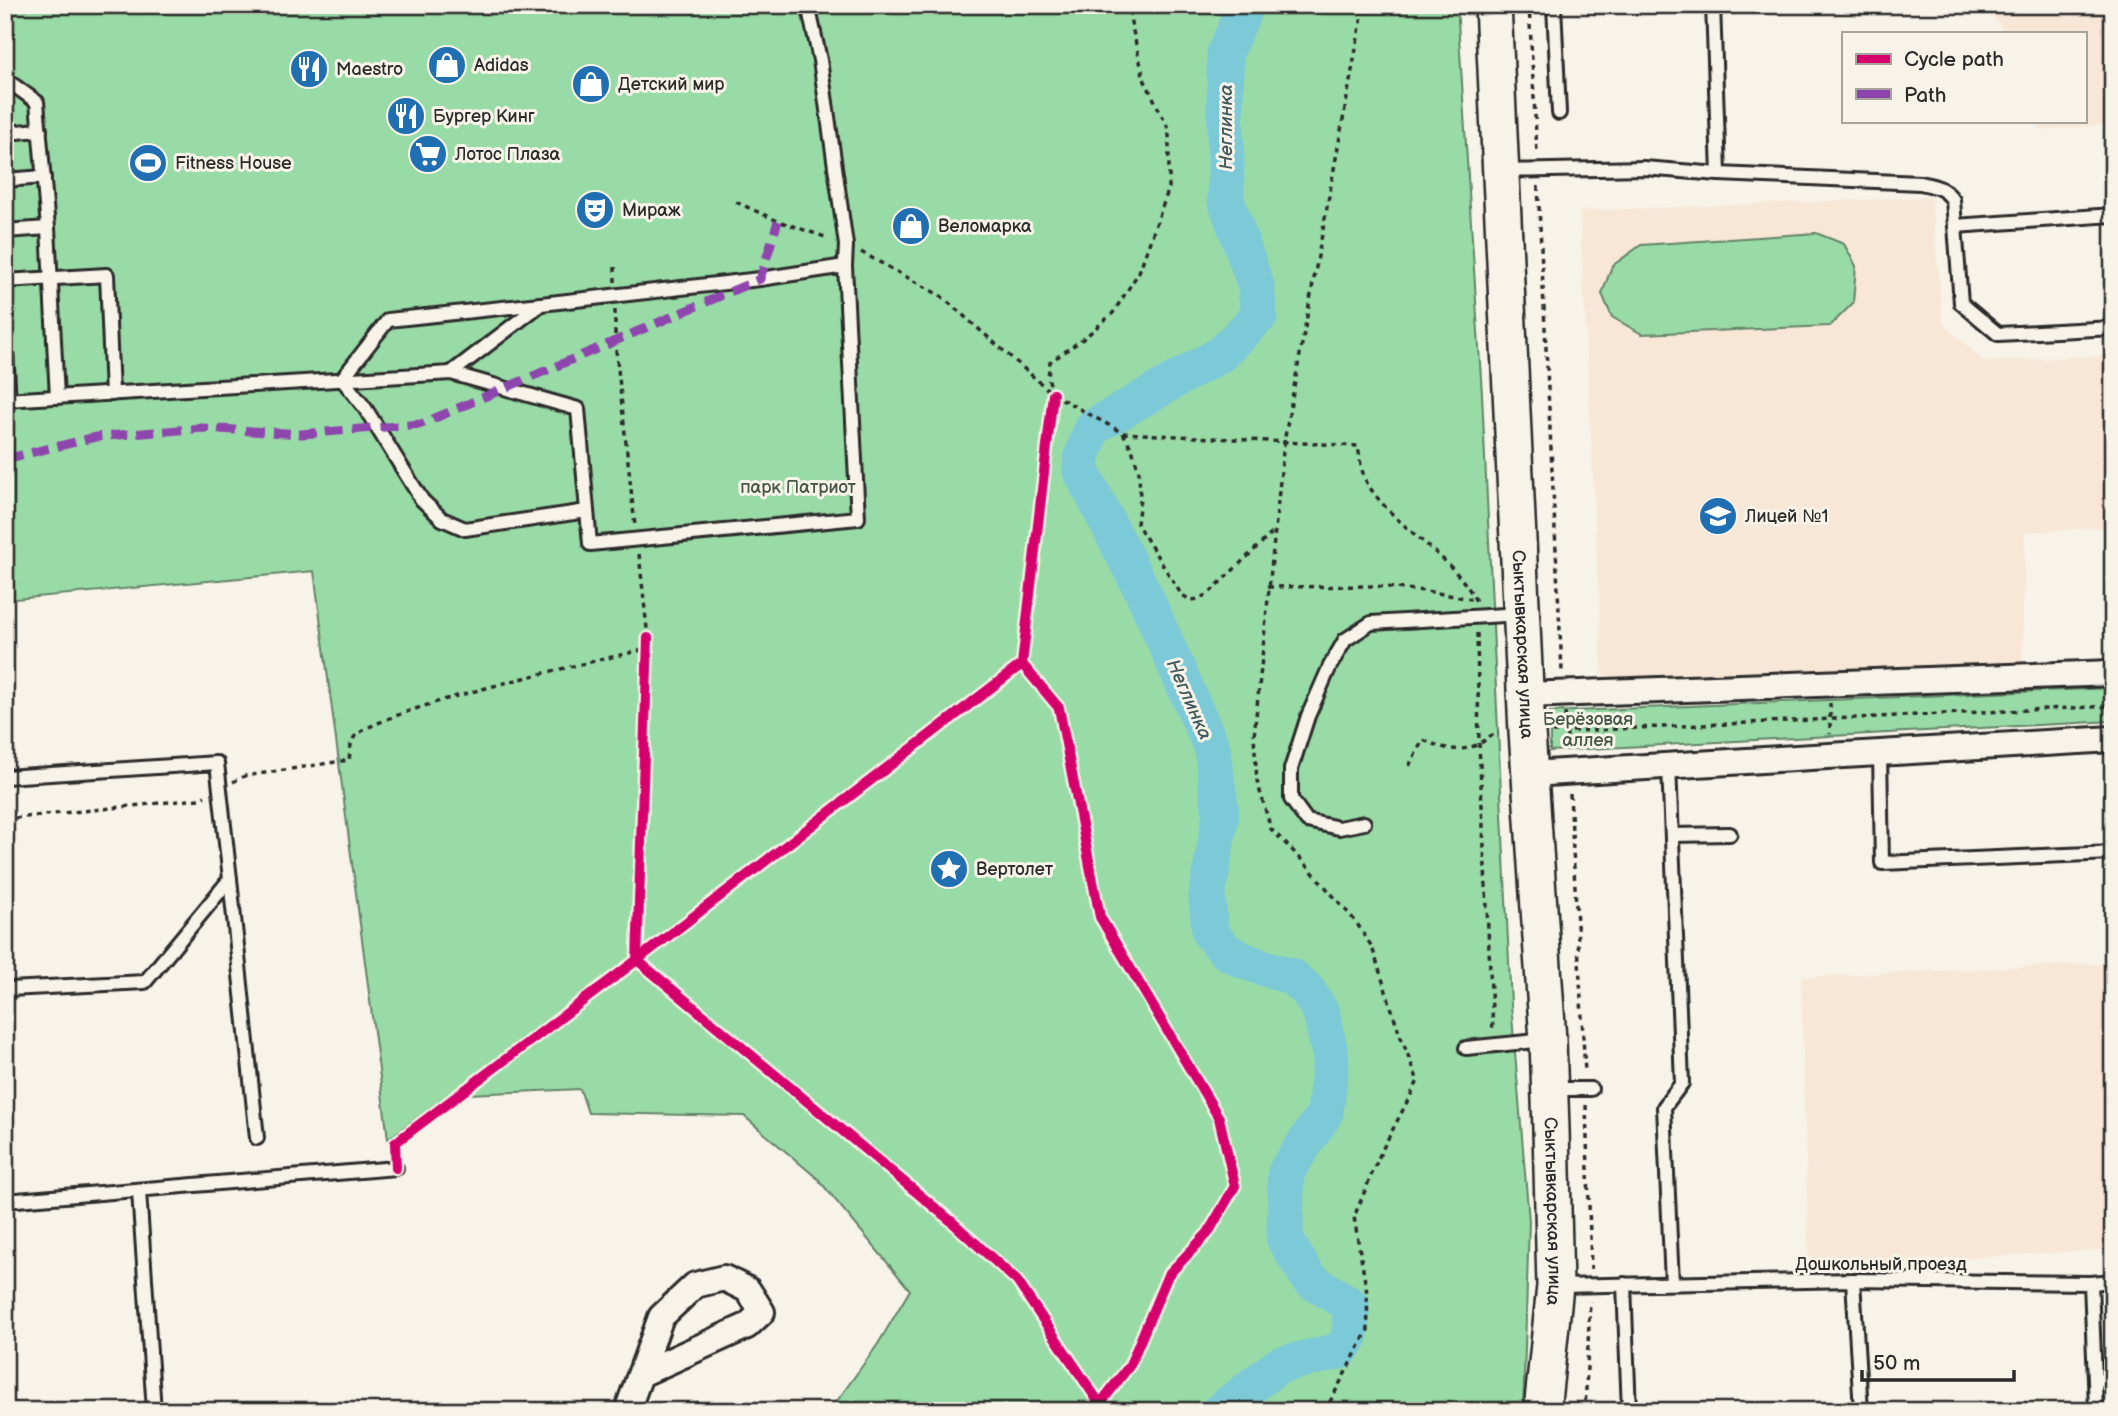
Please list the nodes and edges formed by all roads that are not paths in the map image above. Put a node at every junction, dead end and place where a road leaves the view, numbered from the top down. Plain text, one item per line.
1 (808, 5) edge
2 (1493, 5) edge
3 (1553, 5) edge
4 (1713, 5) edge
5 (6, 80) edge
6 (1559, 113) dead end
7 (40, 130) junction
8 (5, 133) edge
9 (1500, 171) junction
10 (1720, 174) junction
11 (44, 177) junction
12 (5, 180) edge
13 (2113, 215) edge
14 (1955, 226) junction
15 (48, 228) junction
16 (5, 231) edge
17 (845, 267) junction
18 (51, 277) junction
19 (5, 281) edge
20 (541, 304) junction
21 (2113, 328) edge
22 (5, 336) edge
23 (451, 373) junction
24 (342, 379) junction
25 (112, 394) junction
26 (57, 397) junction
27 (7, 400) edge
28 (587, 511) junction
29 (1521, 614) junction
30 (2113, 673) edge
31 (1525, 695) junction
32 (2113, 739) edge
33 (1880, 753) junction
34 (1669, 766) junction
35 (1530, 774) junction
36 (5, 777) edge
37 (1364, 823) dead end
38 (1730, 834) dead end
39 (1672, 835) junction
40 (2113, 853) edge
41 (230, 879) junction
42 (5, 986) edge
43 (1548, 1040) junction
44 (1466, 1048) dead end
45 (1562, 1089) dead end
46 (1591, 1089) dead end
47 (257, 1139) dead end
48 (396, 1168) road end
49 (139, 1191) junction
50 (5, 1201) edge
51 (1853, 1280) junction
52 (2113, 1281) edge
53 (1672, 1283) junction
54 (2091, 1283) junction
55 (1625, 1284) junction
56 (1555, 1286) junction
57 (641, 1374) junction
58 (2113, 1380) edge
59 (2095, 1381) junction
60 (154, 1411) edge
61 (628, 1411) edge
62 (1542, 1411) edge
63 (1629, 1411) edge
64 (1861, 1411) edge
65 (2096, 1411) edge

1 - 17 lane
2 - 9 street, Сыктывкарская улица
3 - 6 lane
4 - 10 lane
5 - 7 lane
7 - 8 lane
7 - 11 lane
9 - 10 lane
9 - 29 street, Сыктывкарская улица
10 - 14 lane
11 - 12 lane
11 - 15 lane
13 - 14 lane
14 - 21 lane
15 - 16 lane
15 - 18 lane
17 - 20 lane
17 - 28 lane
18 - 19 lane
18 - 25 lane
18 - 26 lane
20 - 23 lane
20 - 24 lane
22 - 27 lane
23 - 24 lane
23 - 28 lane
24 - 25 lane
24 - 28 lane
25 - 26 lane
26 - 27 lane
29 - 31 street, Сыктывкарская улица
29 - 37 lane
30 - 31 street
31 - 35 street, Сыктывкарская улица
32 - 33 street
33 - 34 street
33 - 40 lane
34 - 35 street
34 - 39 lane
35 - 43 street, Сыктывкарская улица
36 - 41 lane
38 - 39 lane
39 - 53 lane
41 - 42 lane
41 - 47 lane
43 - 44 lane
43 - 56 street, Сыктывкарская улица
45 - 46 lane
48 - 49 lane
49 - 50 lane
49 - 60 lane
51 - 53 lane, Дошкольный проезд
51 - 54 lane, Дошкольный проезд
51 - 64 lane
52 - 54 lane, Дошкольный проезд
53 - 55 lane, Дошкольный проезд
54 - 59 lane
55 - 56 lane, Дошкольный проезд
55 - 63 lane
56 - 62 street, Сыктывкарская улица
57 - 57 street
57 - 61 street
58 - 59 lane
59 - 65 lane

